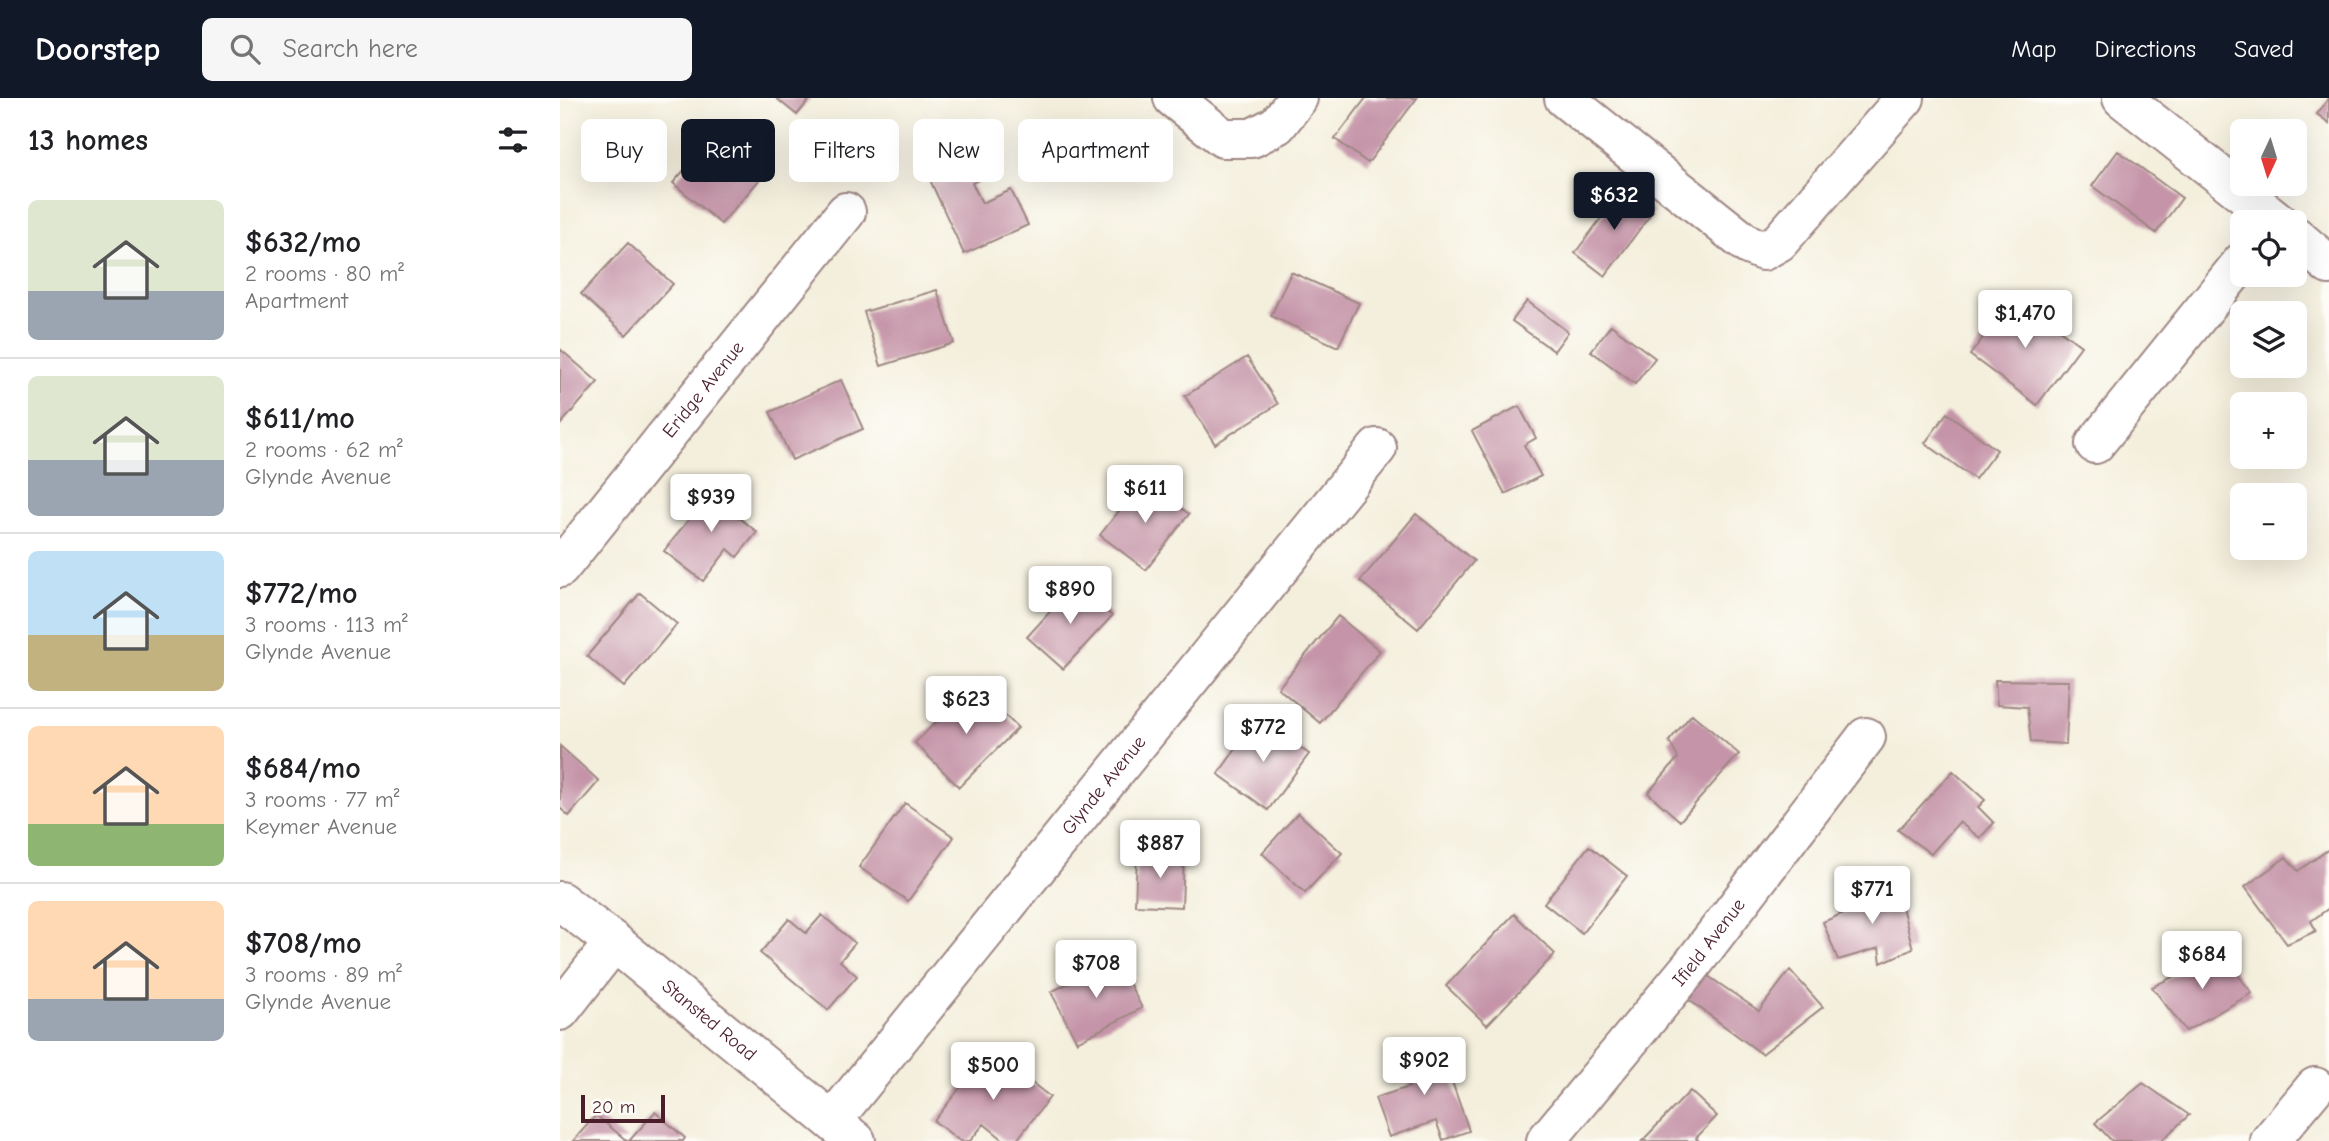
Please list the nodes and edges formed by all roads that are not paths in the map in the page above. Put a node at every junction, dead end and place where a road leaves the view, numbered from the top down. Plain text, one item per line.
1 (1173, 98) edge
2 (1298, 98) edge
3 (1564, 98) edge
4 (1905, 98) edge
5 (2122, 98) edge
6 (2262, 210) edge
7 (846, 212) dead end
8 (2307, 247) edge
9 (2329, 265) edge
10 (2230, 277) edge
11 (2095, 444) dead end
12 (1377, 448) dead end
13 (560, 568) edge
14 (1866, 737) dead end
15 (560, 901) edge
16 (614, 942) junction
17 (560, 1011) edge
18 (2315, 1087) dead end
19 (844, 1131) edge
20 (1546, 1141) edge
21 (2270, 1141) edge

1 - 2 street
3 - 4 street
5 - 6 street
7 - 13 street, Eridge Avenue
8 - 9 street
10 - 11 street
12 - 19 street, Glynde Avenue
14 - 20 street, Ifield Avenue
15 - 16 street, Stansted Road
16 - 17 street
16 - 19 street, Stansted Road
18 - 21 street

